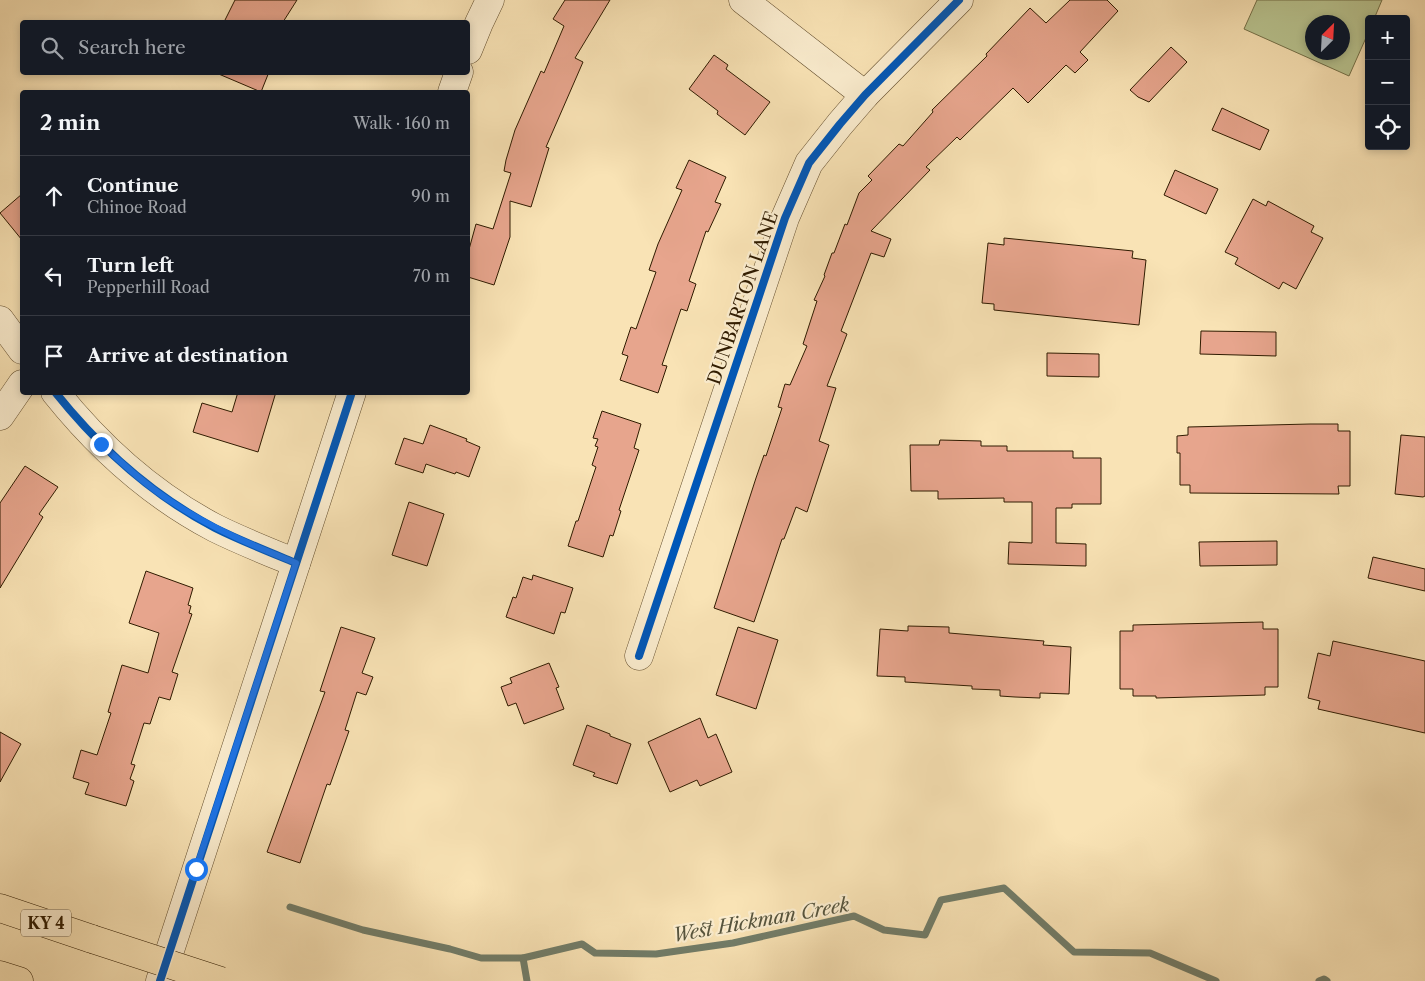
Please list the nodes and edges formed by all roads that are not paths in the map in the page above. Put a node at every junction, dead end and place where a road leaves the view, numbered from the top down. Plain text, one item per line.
1 (490, 0) edge
2 (743, 0) edge
3 (959, 0) edge
4 (470, 45) edge
5 (458, 75) edge
6 (453, 90) edge
7 (865, 95) junction
8 (0, 320) edge
9 (20, 347) edge
10 (20, 387) edge
11 (58, 395) edge
12 (351, 395) edge
13 (0, 416) edge
14 (296, 563) junction
15 (639, 656) dead end
16 (0, 908) edge
17 (0, 975) edge
18 (19, 981) edge
19 (160, 981) edge
20 (221, 981) edge

1 - 4 street
2 - 7 street
3 - 7 street, DUNBARTON LANE
5 - 6 street
7 - 15 street, DUNBARTON LANE
8 - 9 street
10 - 13 street
11 - 14 street
12 - 14 street
14 - 19 street
16 - 20 highway, KY 4, bridge
17 - 18 highway

